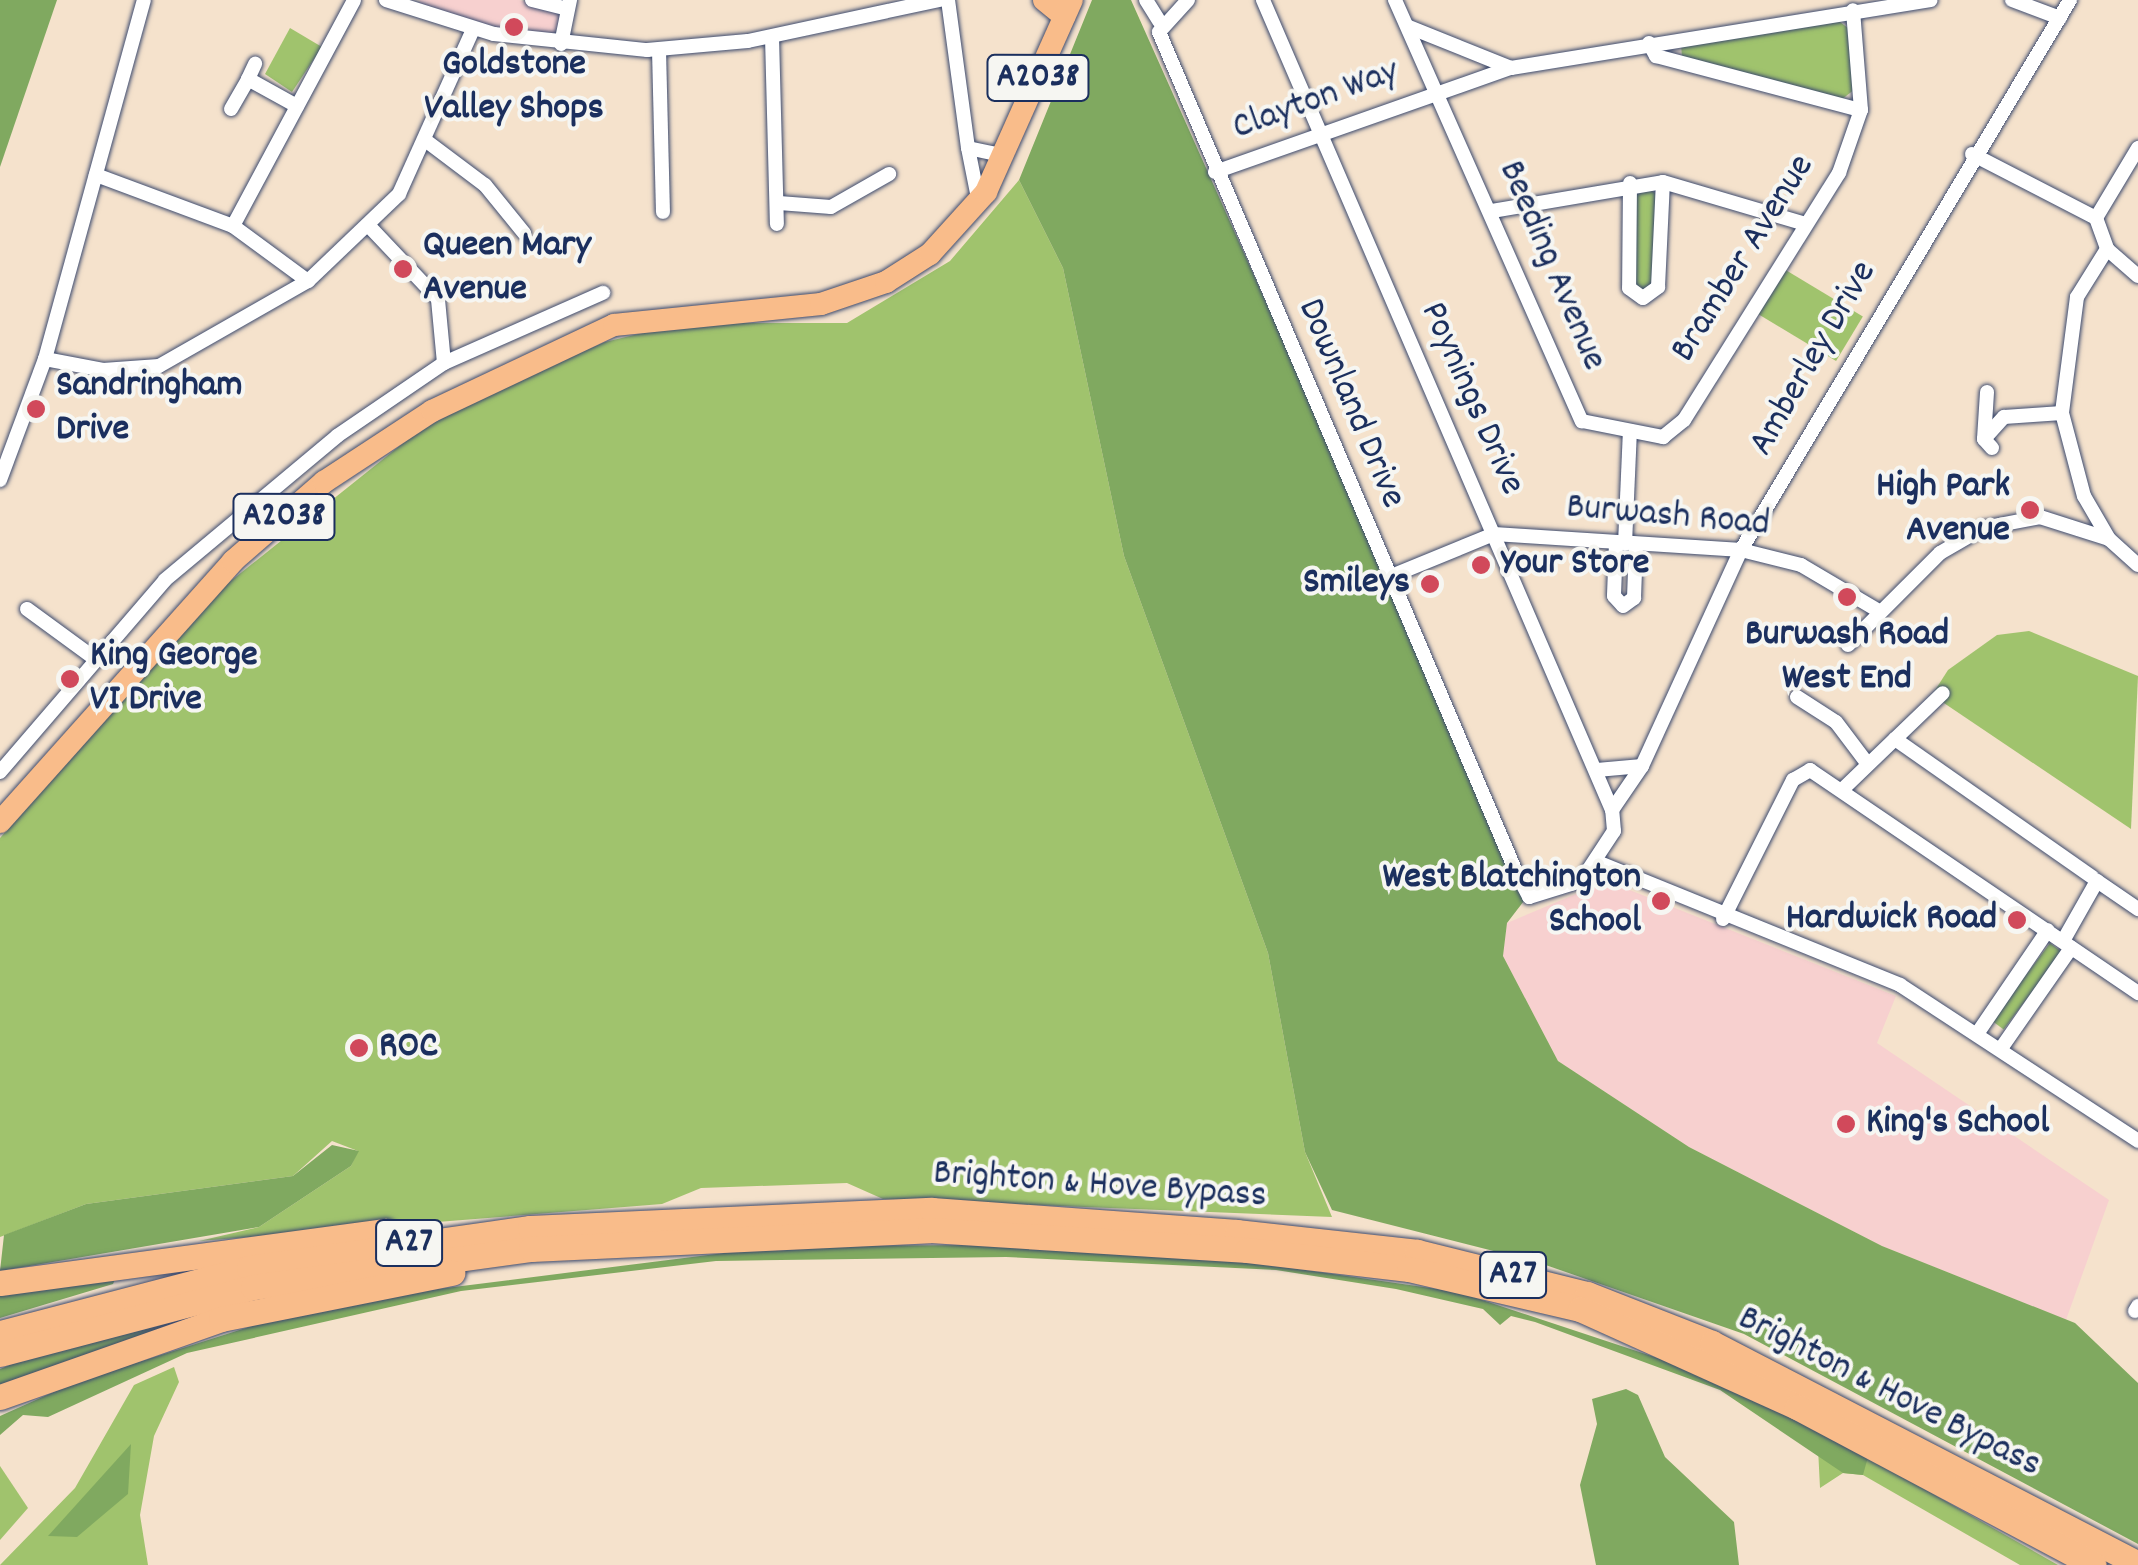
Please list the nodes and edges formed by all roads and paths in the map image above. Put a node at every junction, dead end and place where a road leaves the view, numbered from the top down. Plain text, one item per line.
1 (144, 0) edge
2 (354, 0) edge
3 (386, 0) edge
4 (532, 0) edge
5 (940, 0) edge
6 (948, 0) edge
7 (1044, 0) edge
8 (1146, 0) edge
9 (1188, 0) edge
10 (1263, 0) edge
11 (1394, 0) edge
12 (1930, 0) edge
13 (2012, 0) edge
14 (2070, 0) edge
15 (410, 4) edge
16 (568, 5) edge
17 (1068, 8) edge
18 (1853, 10) junction
19 (2060, 18) junction
20 (1159, 21) junction
21 (1409, 26) junction
22 (472, 29) junction
23 (772, 37) junction
24 (1648, 43) junction
25 (561, 44) junction
26 (660, 50) junction
27 (255, 64) dead end
28 (1511, 68) junction
29 (248, 80) junction
30 (1438, 90) junction
31 (297, 106) junction
32 (231, 109) dead end
33 (1861, 110) junction
34 (1319, 133) junction
35 (430, 143) junction
36 (968, 148) junction
37 (2138, 148) edge
38 (1972, 154) junction
39 (1004, 156) junction
40 (1215, 172) junction
41 (889, 174) dead end
42 (96, 175) junction
43 (1663, 182) junction
44 (1630, 183) junction
45 (978, 203) junction
46 (779, 204) junction
47 (1492, 211) junction
48 (662, 212) dead end
49 (2096, 218) junction
50 (1802, 223) junction
51 (778, 224) dead end
52 (233, 226) junction
53 (370, 228) junction
54 (524, 233) dead end
55 (2107, 249) junction
56 (2138, 276) edge
57 (308, 281) junction
58 (603, 293) dead end
59 (45, 358) junction
60 (444, 362) junction
61 (2062, 413) junction
62 (2004, 418) junction
63 (1630, 431) junction
64 (0, 480) edge
65 (2084, 496) junction
66 (2061, 522) junction
67 (1494, 534) junction
68 (2109, 539) junction
69 (1626, 544) junction
70 (1741, 550) junction
71 (2138, 565) edge
72 (1389, 576) junction
73 (26, 610) dead end
74 (1877, 610) junction
75 (1848, 644) dead end
76 (94, 658) junction
77 (1943, 694) dead end
78 (1797, 697) dead end
79 (1895, 739) junction
80 (1867, 763) junction
81 (2, 766) edge
82 (1642, 766) junction
83 (1598, 770) junction
84 (1844, 788) junction
85 (1612, 810) junction
86 (0, 822) edge
87 (1600, 863) junction
88 (2092, 877) dead end
89 (2138, 909) edge
90 (1723, 919) junction
91 (2048, 930) junction
92 (2067, 944) junction
93 (2138, 993) edge
94 (1979, 1031) junction
95 (2002, 1047) junction
96 (2138, 1141) edge
97 (530, 1228) junction
98 (614, 1242) junction
99 (0, 1283) edge
100 (0, 1333) edge
101 (0, 1354) edge
102 (0, 1397) edge
103 (2138, 1564) edge
104 (2094, 1565) edge

1 - 42 street
2 - 31 street
3 - 15 street
4 - 16 street
5 - 23 street
6 - 36 street
7 - 17 main road
8 - 20 street, Downland Drive
9 - 20 street
10 - 34 street, Poynings Drive
11 - 21 street, Beeding Avenue
12 - 18 street, Clayton Way
13 - 19 street
14 - 19 street, Amberley Drive
15 - 22 street
16 - 25 street
17 - 39 main road, A2038
18 - 24 street, Clayton Way
18 - 33 street, Bramber Avenue
19 - 38 street, Amberley Drive
20 - 40 street, Downland Drive
21 - 28 street
21 - 30 street, Beeding Avenue
22 - 25 street
22 - 35 street
23 - 26 street
23 - 46 street
24 - 28 street, Clayton Way
24 - 33 street
25 - 26 street
26 - 48 street
27 - 29 street
28 - 30 street, Clayton Way
29 - 31 street
29 - 32 street
30 - 34 street, Clayton Way
30 - 47 street, Beeding Avenue
31 - 52 street
33 - 50 street, Bramber Avenue
34 - 40 street, Clayton Way
34 - 67 street, Poynings Drive
35 - 53 street
35 - 54 street
36 - 39 street
36 - 45 street
37 - 49 street
38 - 49 street
38 - 70 street, Amberley Drive
39 - 45 main road, A2038
40 - 72 street, Downland Drive
41 - 46 street
42 - 52 street
42 - 59 street
43 - 44 street
43 - 44 street
43 - 50 street
44 - 47 street
45 - 86 main road, A2038
46 - 51 street
47 - 63 street, Beeding Avenue
49 - 55 street
50 - 63 street, Bramber Avenue
52 - 57 street
53 - 57 street
53 - 60 street
55 - 56 street
55 - 61 street
57 - 59 street
58 - 60 street
59 - 64 street
60 - 76 street
61 - 62 street
61 - 65 street
62 - 62 street
63 - 69 street
65 - 66 street
65 - 68 street
66 - 68 street
66 - 74 street
67 - 69 street, Burwash Road
67 - 72 street, Burwash Road
67 - 83 street, Poynings Drive
68 - 71 street
69 - 70 street, Burwash Road
70 - 74 street, Burwash Road
70 - 82 street, Amberley Drive
72 - 87 street, Downland Drive
73 - 76 street
74 - 75 street
76 - 81 street
77 - 79 street
78 - 80 street
79 - 80 street
79 - 88 street
80 - 84 street
82 - 83 street
82 - 85 street, Amberley Drive
83 - 85 street, Poynings Drive
84 - 90 street
84 - 91 street
85 - 87 street
87 - 90 street
89 - 92 street
90 - 94 street
91 - 92 street
91 - 94 street
92 - 93 street
92 - 95 street
94 - 95 street
95 - 96 street
97 - 99 highway, A27
97 - 100 highway, Brighton & Hove Bypass / A27
97 - 103 highway, Brighton & Hove Bypass / A27
98 - 101 highway, Brighton & Hove Bypass / A27
98 - 102 highway, A27
98 - 104 highway, Brighton & Hove Bypass / A27

